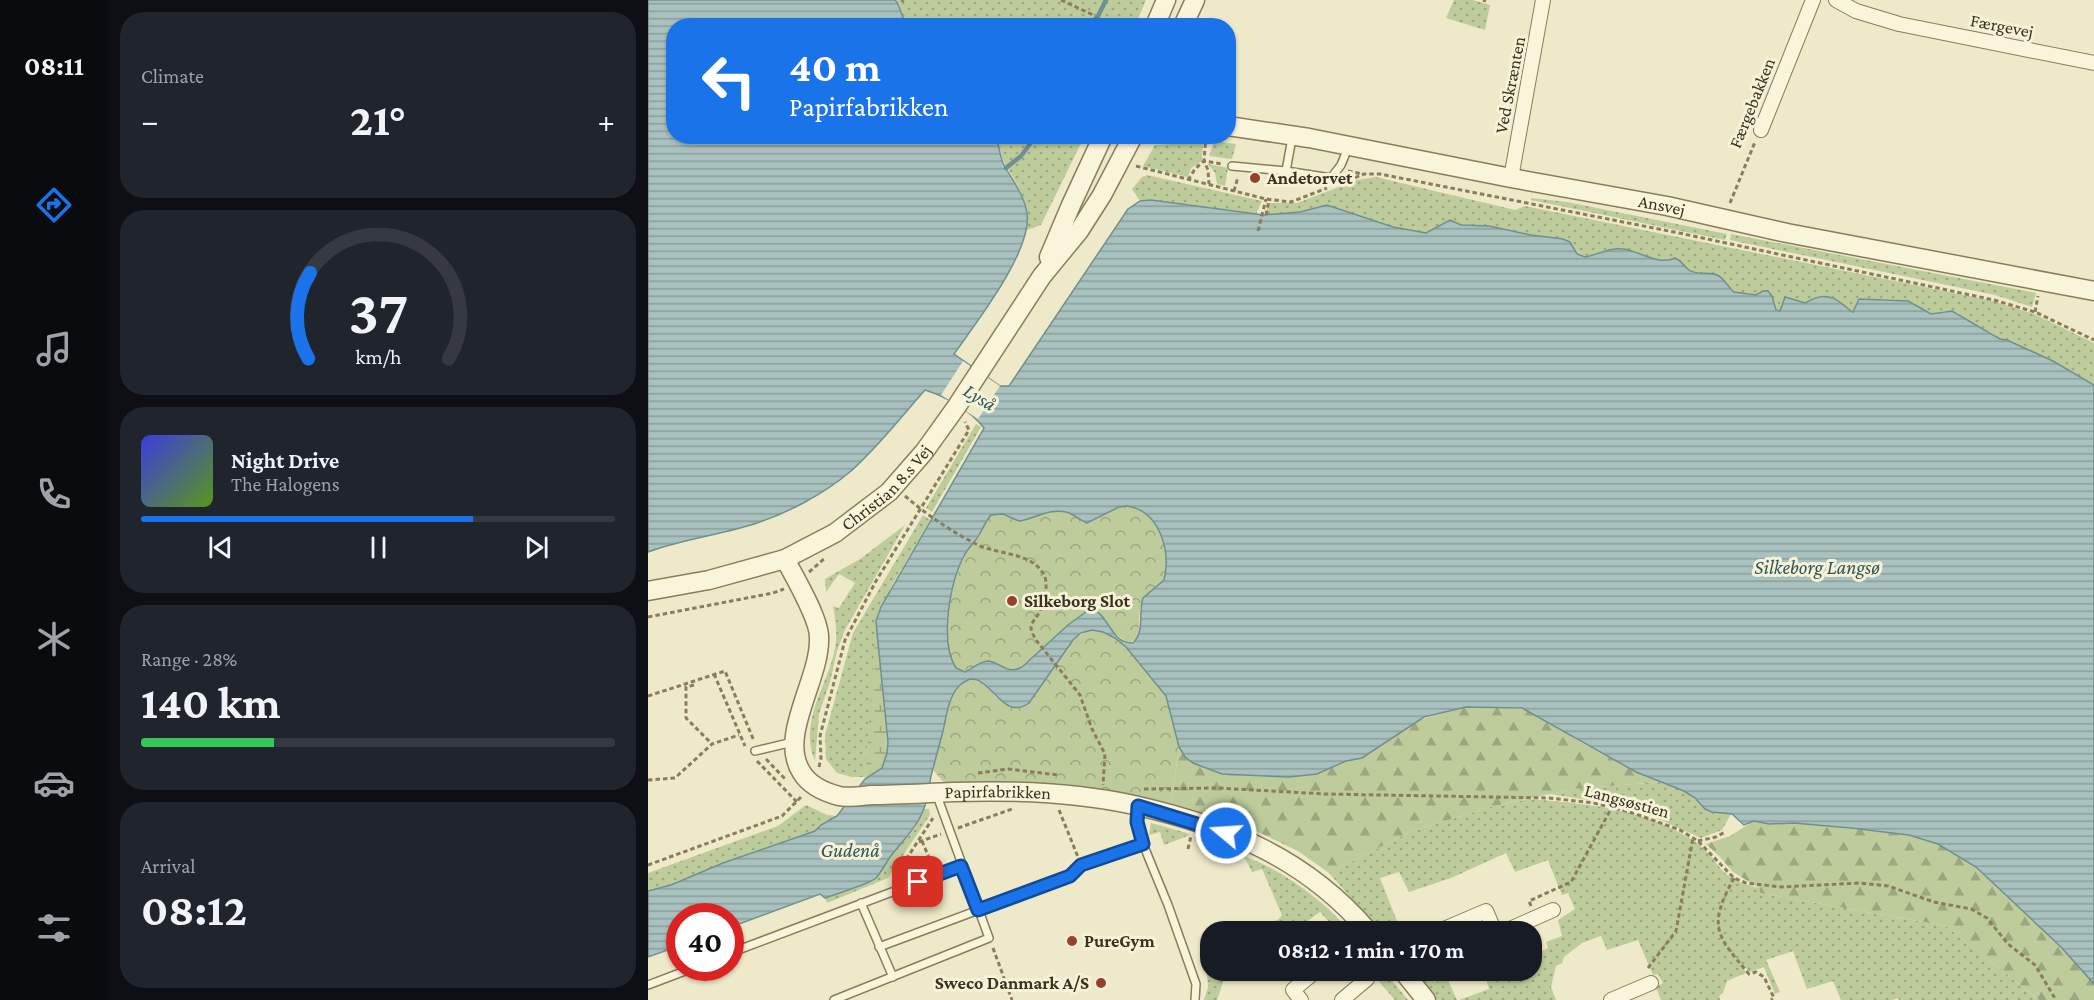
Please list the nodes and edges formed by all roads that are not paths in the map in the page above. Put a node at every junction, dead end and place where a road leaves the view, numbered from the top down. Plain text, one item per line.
1 (1166, 0) edge
2 (1195, 0) edge
3 (1543, 0) edge
4 (1813, 0) edge
5 (1836, 0) edge
6 (1158, 18) edge
7 (1187, 18) edge
8 (2094, 63) edge
9 (1236, 127) edge
10 (1761, 130) road end
11 (1293, 135) junction
12 (1099, 144) edge
13 (1129, 144) edge
14 (1349, 146) junction
15 (1232, 166) road end
16 (1286, 171) junction
17 (1511, 178) junction
18 (1042, 276) junction
19 (2094, 291) edge
20 (785, 559) junction
21 (648, 591) edge
22 (793, 742) junction
23 (753, 752) road end
24 (938, 800) junction
25 (1138, 806) junction
26 (1143, 844) junction
27 (961, 866) junction
28 (861, 903) junction
29 (978, 910) junction
30 (1553, 910) dead end
31 (1360, 921) edge
32 (1463, 921) edge
33 (1491, 921) edge
34 (1528, 921) edge
35 (879, 947) junction
36 (744, 948) edge
37 (893, 976) junction
38 (666, 978) edge
39 (1304, 981) edge
40 (1364, 981) edge
41 (1411, 981) edge
42 (1651, 984) dead end
43 (648, 985) edge
44 (834, 1000) edge
45 (1195, 1000) edge
46 (1301, 1000) edge
47 (1342, 1000) edge
48 (1426, 1000) edge
49 (1611, 1000) edge

1 - 6 street
2 - 7 street
3 - 17 street, Ved Skrænten
4 - 10 street, Færgebakken
5 - 8 street, Færgevej
9 - 11 street, Ansvej
11 - 14 street, Ansvej
11 - 16 lane
12 - 18 street, Christian 8.s Vej
13 - 18 street, Christian 8.s Vej
14 - 16 lane
14 - 17 street, Ansvej
15 - 16 lane
17 - 19 street, Ansvej
18 - 20 street, Christian 8.s Vej
20 - 21 street, Christian 8.s Vej
20 - 22 street
22 - 23 lane
22 - 24 street
24 - 25 street, Papirfabrikken
24 - 27 lane, Papirfabrikken
25 - 26 lane
25 - 31 street, Papirfabrikken
26 - 29 lane
26 - 45 lane
27 - 28 lane
27 - 29 lane, Papirfabrikken
28 - 35 lane
28 - 36 lane
29 - 35 lane
29 - 37 lane, Papirfabrikken
30 - 34 street
32 - 33 street
35 - 37 lane
37 - 44 lane
38 - 43 lane
39 - 46 street
40 - 47 street
41 - 48 street
42 - 49 street

